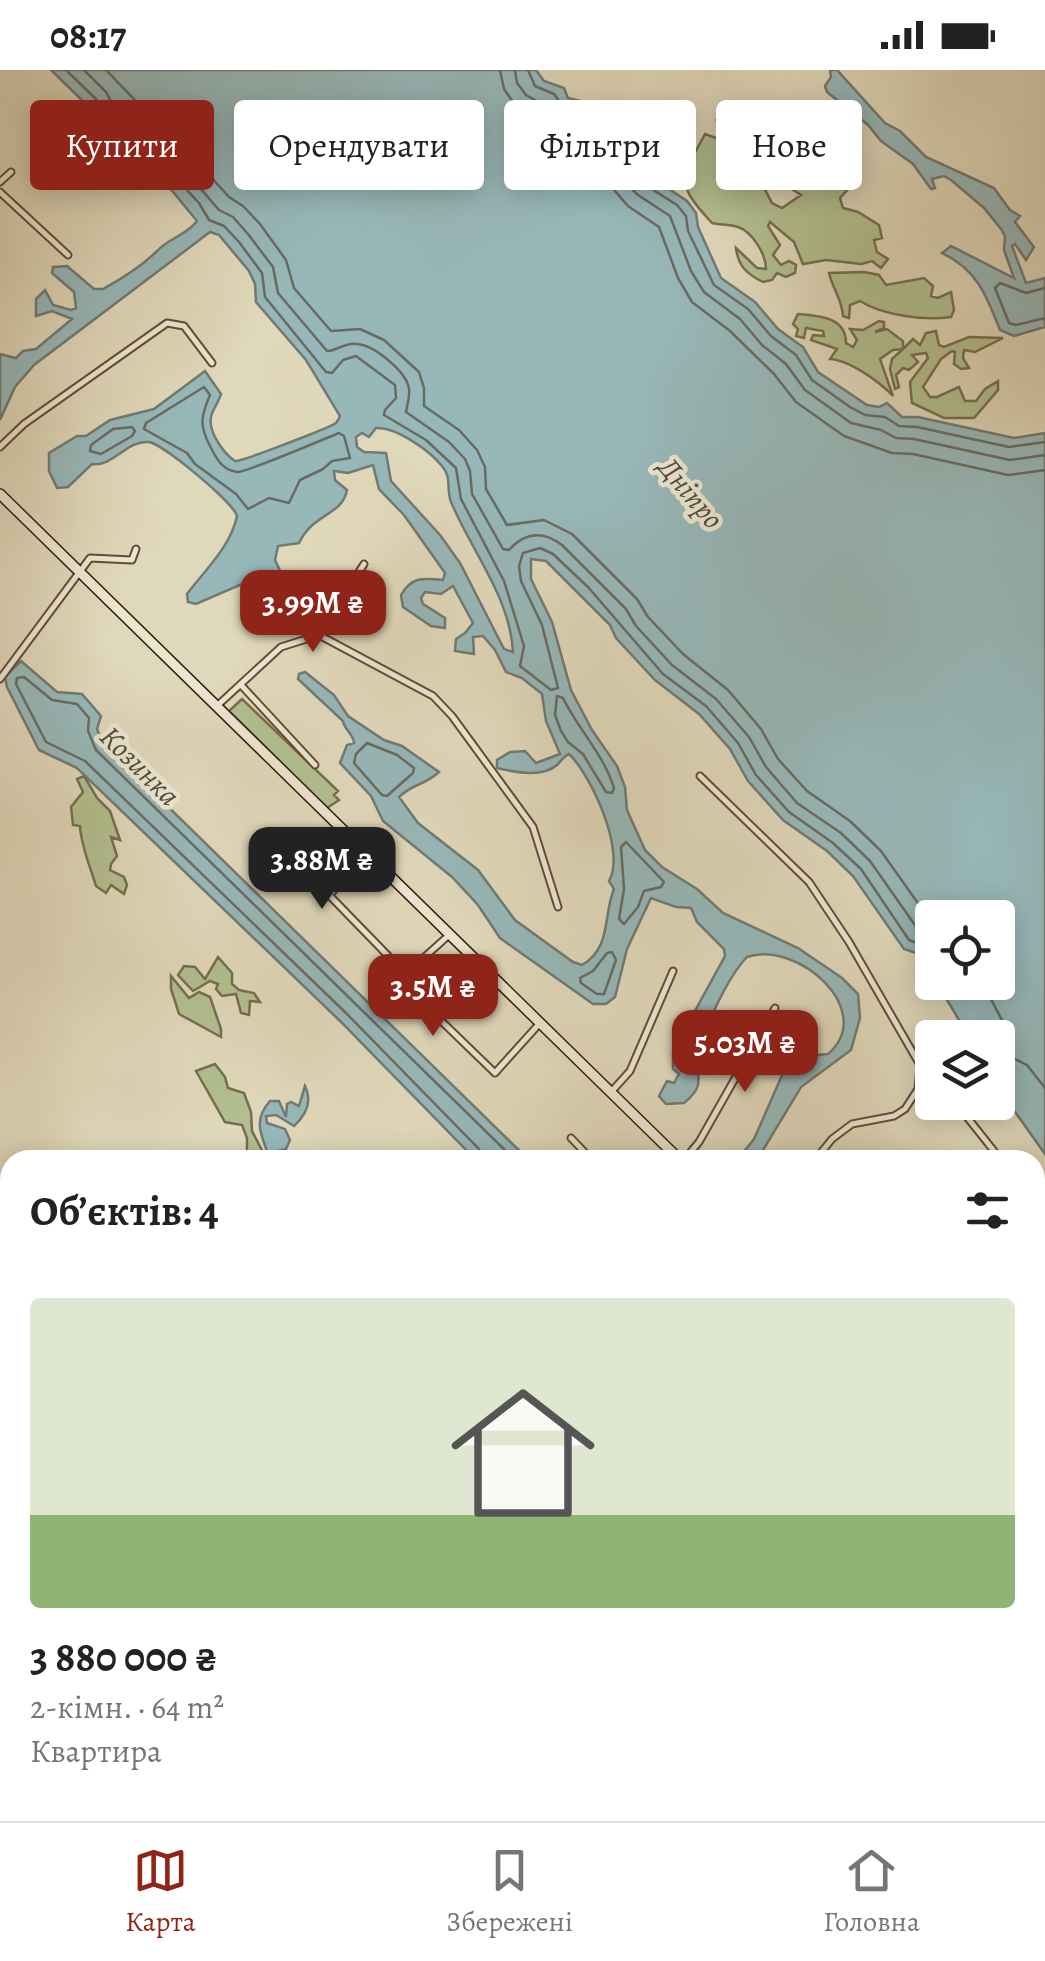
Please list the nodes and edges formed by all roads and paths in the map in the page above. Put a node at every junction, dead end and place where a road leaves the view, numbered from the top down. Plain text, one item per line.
1 (11, 172) dead end
2 (0, 182) edge
3 (0, 192) edge
4 (68, 255) dead end
5 (212, 363) dead end
6 (0, 447) edge
7 (0, 494) edge
8 (136, 549) dead end
9 (364, 564) dead end
10 (79, 571) junction
11 (319, 634) junction
12 (0, 679) edge
13 (242, 685) junction
14 (218, 705) junction
15 (315, 764) dead end
16 (700, 776) dead end
17 (369, 854) junction
18 (558, 907) dead end
19 (451, 933) junction
20 (398, 966) dead end
21 (673, 971) dead end
22 (775, 1008) dead end
23 (542, 1022) junction
24 (915, 1056) edge
25 (612, 1091) junction
26 (915, 1094) edge
27 (969, 1120) edge
28 (571, 1138) dead end
29 (582, 1150) edge
30 (672, 1150) edge
31 (691, 1150) edge
32 (823, 1150) edge
33 (993, 1150) edge

1 - 2 street
3 - 4 street
5 - 6 street
7 - 10 street
8 - 10 street
9 - 11 street
10 - 12 street
10 - 14 street
11 - 13 street
11 - 18 street
13 - 14 street
13 - 15 street
14 - 17 street
16 - 24 street
17 - 19 street
17 - 20 street
19 - 23 street
19 - 23 street
21 - 25 street
22 - 31 street
23 - 25 street
25 - 30 street
26 - 32 street
27 - 33 street
28 - 29 street

